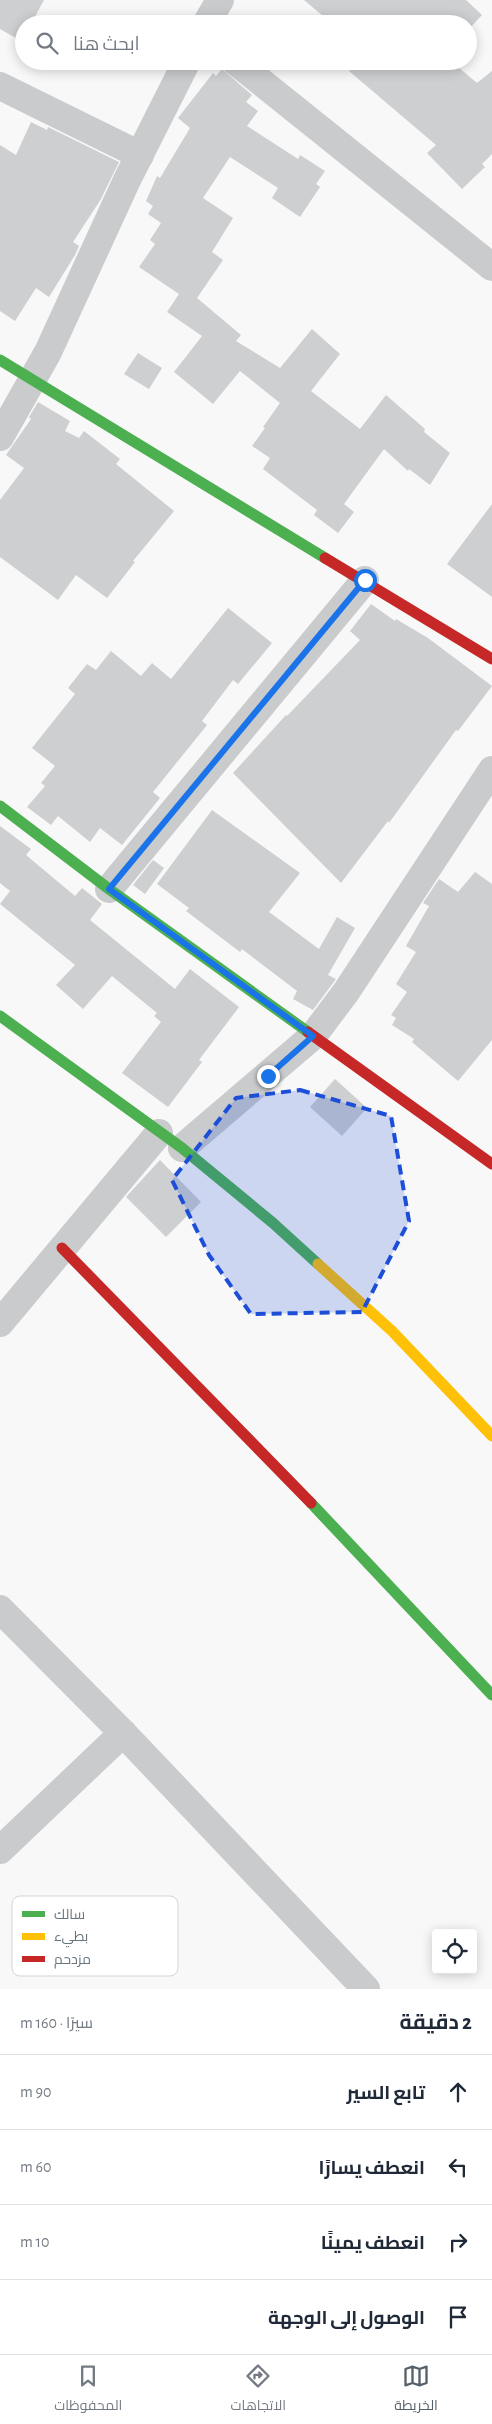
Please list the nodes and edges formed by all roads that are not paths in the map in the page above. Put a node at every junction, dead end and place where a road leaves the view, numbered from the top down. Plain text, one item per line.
1 (220, 0) edge
2 (211, 15) edge
3 (182, 70) edge
4 (246, 70) edge
5 (0, 86) edge
6 (140, 155) junction
7 (492, 267) edge
8 (0, 360) edge
9 (34, 380) junction
10 (0, 436) edge
11 (365, 580) junction
12 (492, 659) edge
13 (492, 770) edge
14 (0, 806) edge
15 (109, 889) junction
16 (0, 1016) edge
17 (313, 1036) junction
18 (159, 1133) junction
19 (182, 1148) junction
20 (492, 1164) edge
21 (62, 1248) junction
22 (2, 1317) edge
23 (492, 1436) edge
24 (0, 1609) edge
25 (492, 1695) edge
26 (123, 1733) junction
27 (0, 1850) edge
28 (366, 1989) edge

1 - 2 street
3 - 6 street
4 - 7 street
5 - 6 street
6 - 9 street
8 - 9 street
9 - 10 street
9 - 11 street
11 - 12 street
11 - 15 street
13 - 17 street
14 - 15 street
15 - 17 street
16 - 18 street
17 - 19 street
17 - 20 street
18 - 19 street
18 - 21 street
19 - 23 street
21 - 22 street
21 - 25 street
24 - 26 street
26 - 27 street
26 - 28 street

